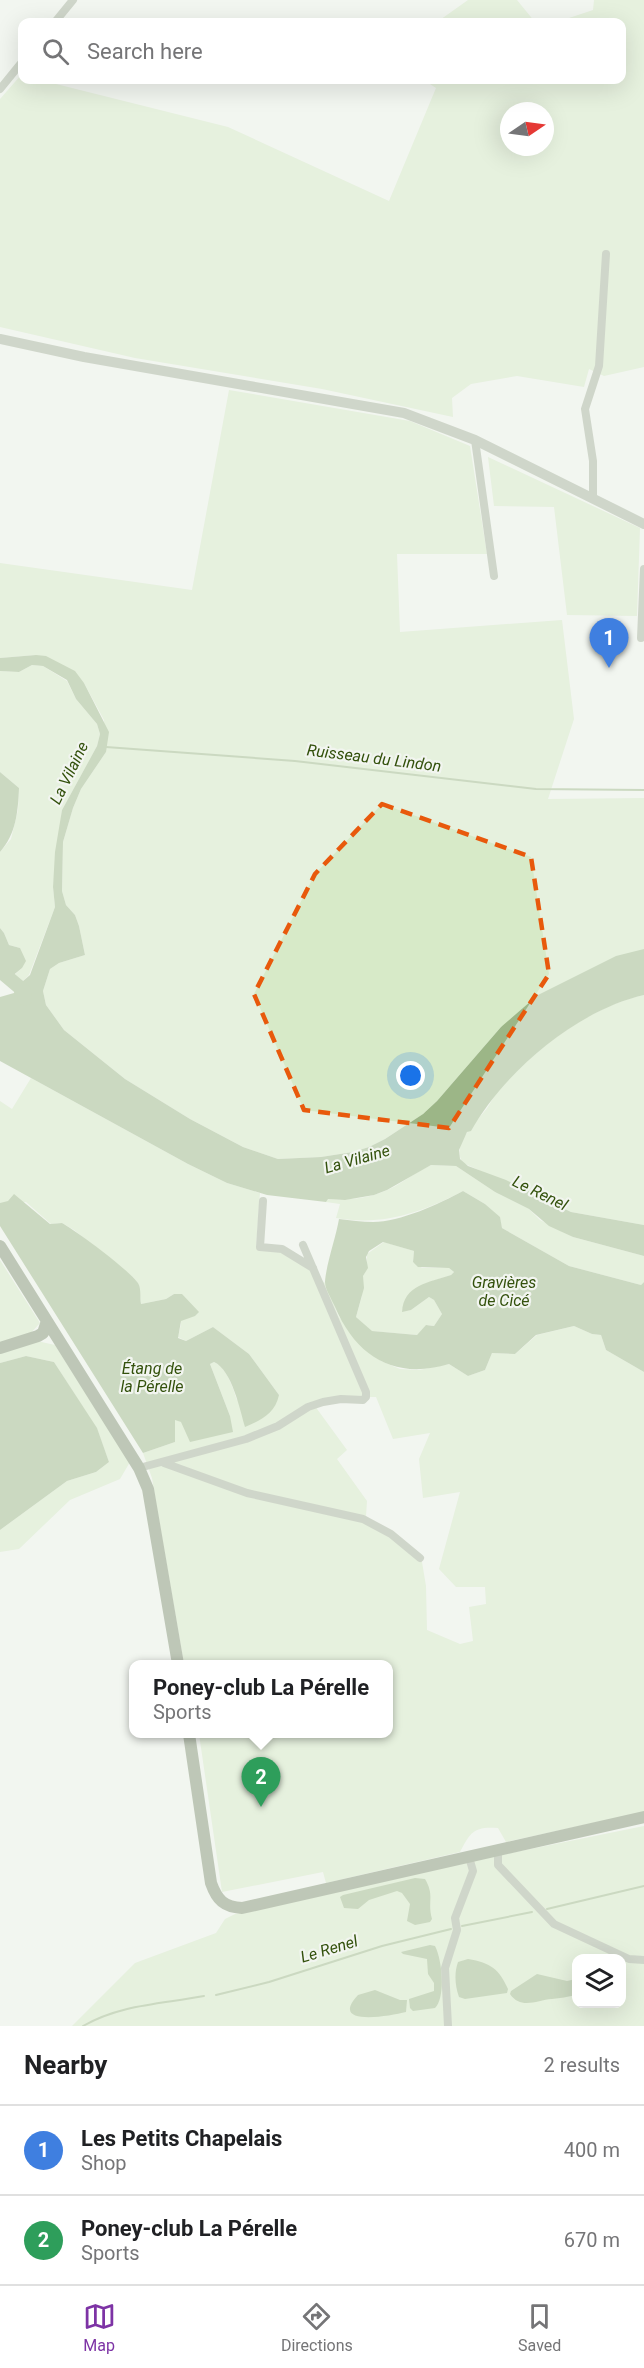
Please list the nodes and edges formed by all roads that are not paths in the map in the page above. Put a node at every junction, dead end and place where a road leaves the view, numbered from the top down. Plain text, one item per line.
1 (73, 0) edge
2 (59, 18) edge
3 (18, 67) edge
4 (0, 89) edge
5 (606, 254) dead end
6 (0, 339) edge
7 (475, 440) junction
8 (592, 500) junction
9 (644, 524) edge
10 (644, 569) edge
11 (494, 576) dead end
12 (641, 638) dead end
13 (263, 1201) dead end
14 (303, 1245) dead end
15 (0, 1246) edge
16 (313, 1268) junction
17 (47, 1321) junction
18 (38, 1336) junction
19 (61, 1344) junction
20 (0, 1348) edge
21 (164, 1462) junction
22 (139, 1468) junction
23 (420, 1558) dead end
24 (177, 1660) edge
25 (190, 1738) edge
26 (644, 1817) edge
27 (498, 1850) junction
28 (469, 1857) junction
29 (644, 1960) edge
30 (448, 2026) edge

1 - 2 street
3 - 4 street
5 - 8 street
6 - 7 street
7 - 8 street
7 - 11 street
8 - 9 street
10 - 12 street
13 - 16 street
14 - 16 street
15 - 17 main road
16 - 21 street
17 - 18 main road
17 - 19 main road
18 - 19 main road
18 - 20 main road
19 - 22 main road
21 - 22 street
21 - 23 street
22 - 24 main road
25 - 28 main road
26 - 27 main road
27 - 28 main road
27 - 29 street
28 - 30 street

